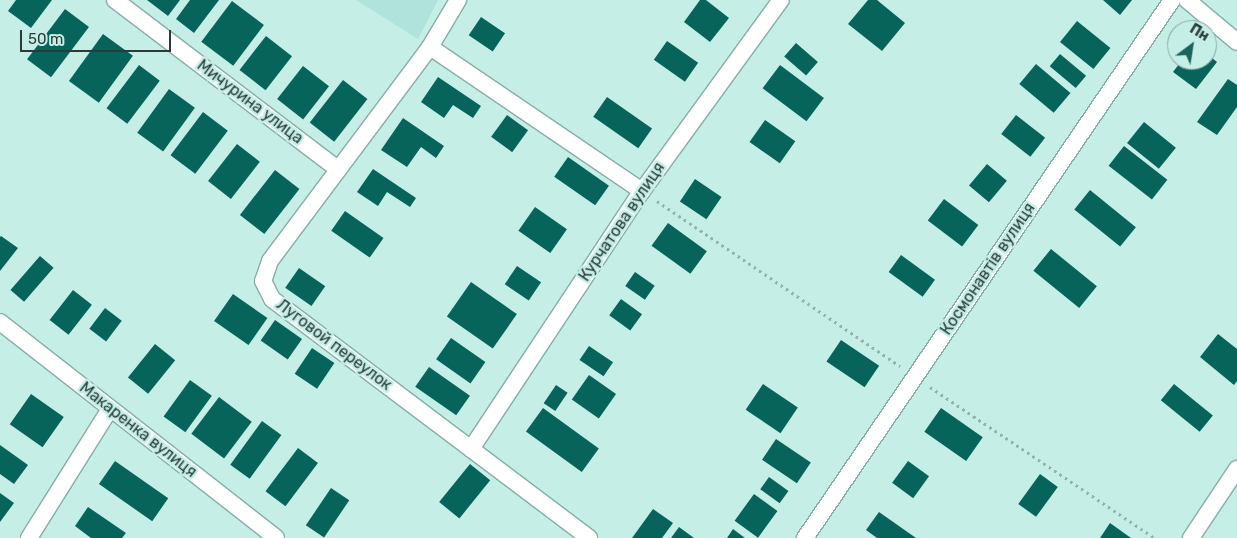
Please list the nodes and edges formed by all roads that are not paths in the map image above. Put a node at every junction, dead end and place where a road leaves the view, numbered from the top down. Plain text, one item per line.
1 (116, 0) edge
2 (458, 0) edge
3 (780, 0) edge
4 (1172, 0) edge
5 (1187, 0) edge
6 (1237, 42) edge
7 (430, 47) junction
8 (338, 168) junction
9 (642, 191) junction
10 (0, 322) edge
11 (110, 409) junction
12 (471, 449) junction
13 (1237, 469) edge
14 (29, 538) edge
15 (276, 538) edge
16 (590, 538) edge
17 (805, 538) edge
18 (1191, 538) edge

1 - 8 street, Мичурина улица
2 - 7 street, Луговой переулок
3 - 9 street, Курчатова вулиця
4 - 17 street, Космонавтів вулиця
5 - 6 street
7 - 8 street, Луговой переулок
7 - 9 street
8 - 12 street, Луговой переулок
9 - 12 street, Курчатова вулиця
10 - 11 street, Макаренка вулиця
11 - 14 street
11 - 15 street, Макаренка вулиця
12 - 16 street, Луговой переулок
13 - 18 street

